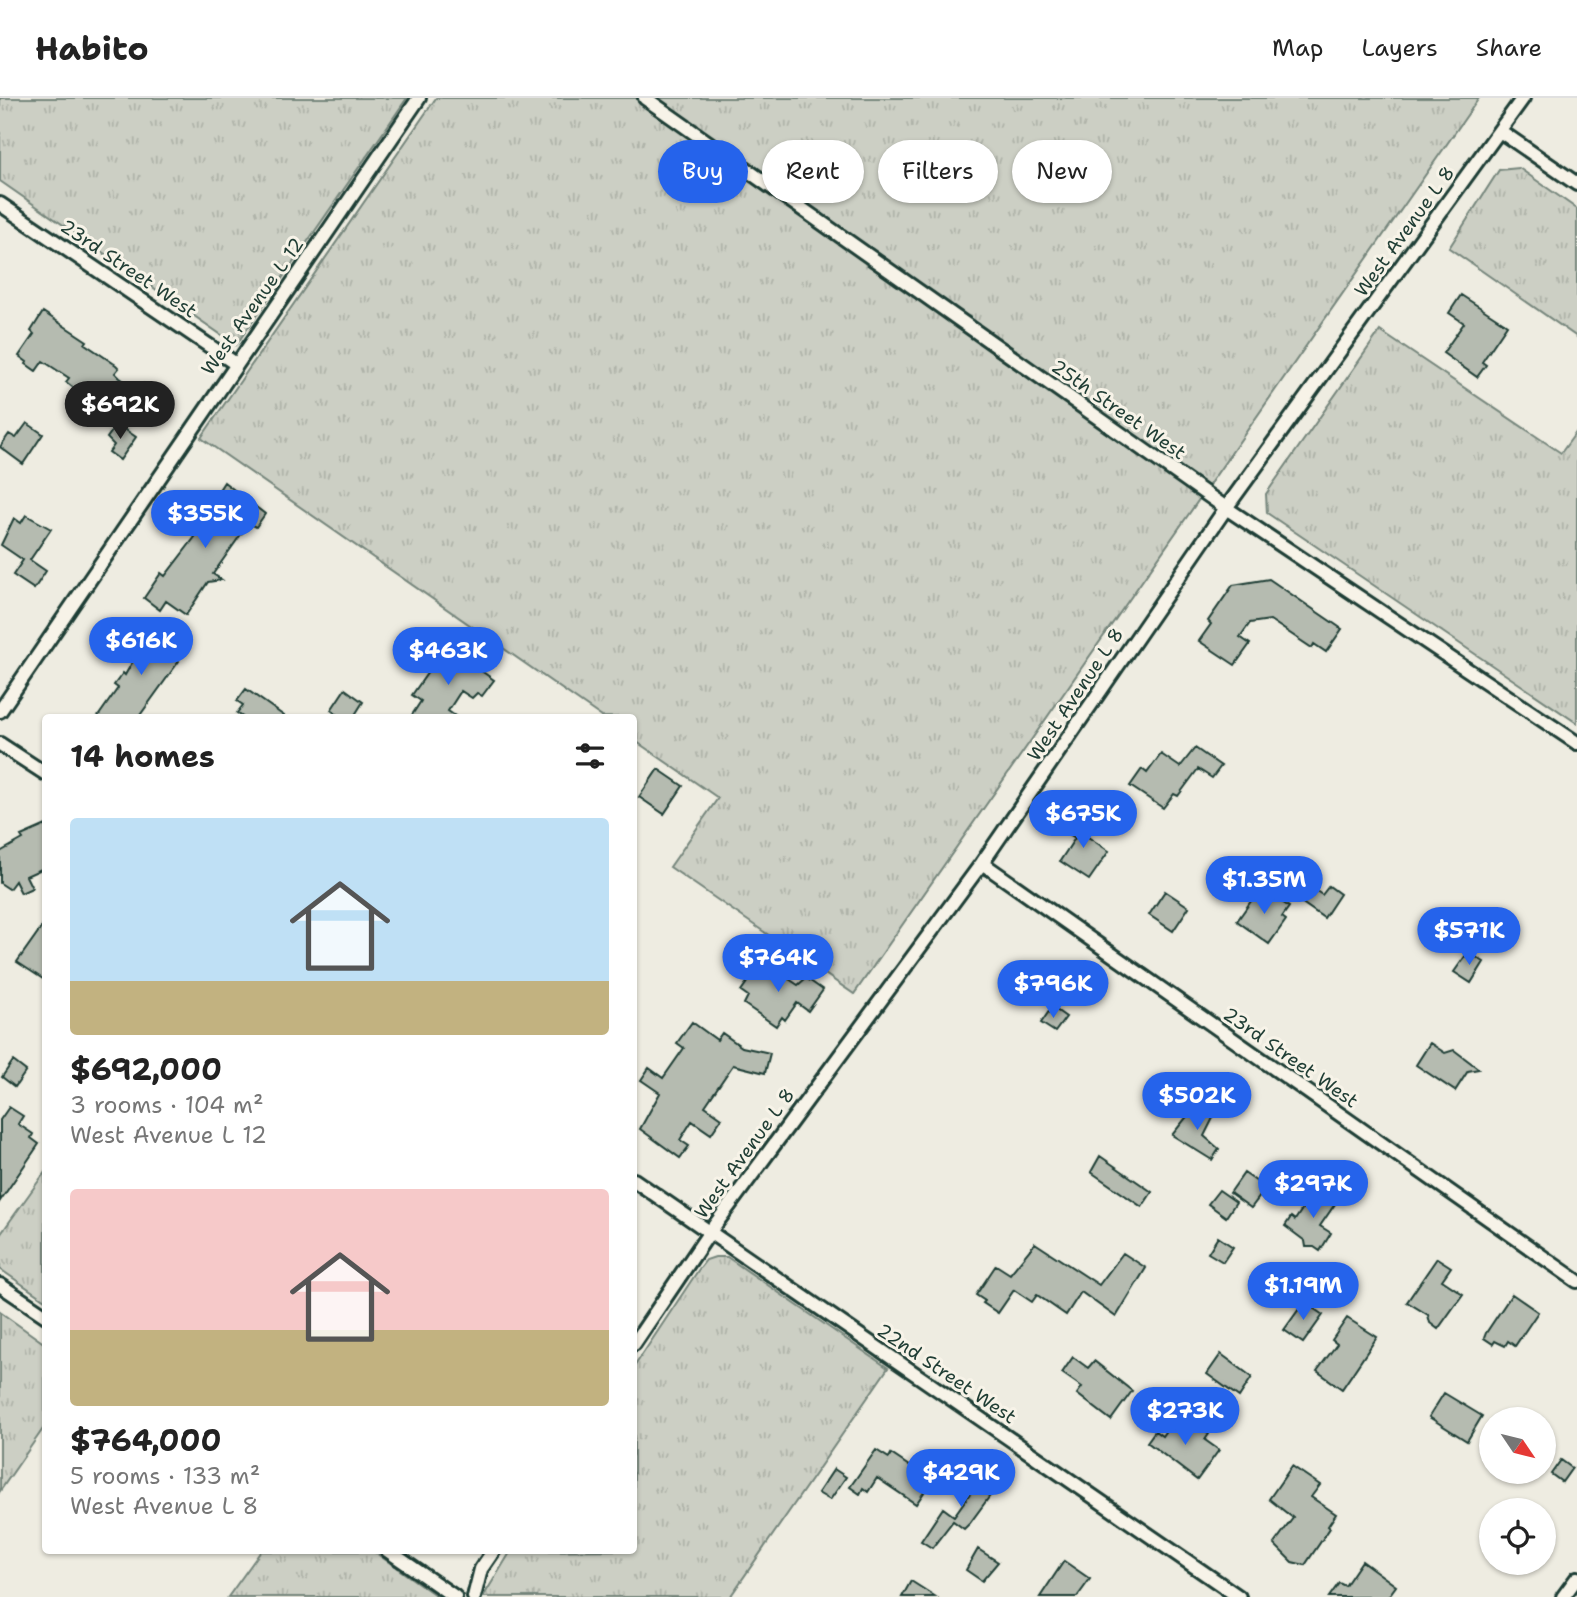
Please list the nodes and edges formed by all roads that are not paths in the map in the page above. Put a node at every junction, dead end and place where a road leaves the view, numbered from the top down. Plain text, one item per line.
1 (419, 98) edge
2 (645, 98) edge
3 (1523, 98) edge
4 (1500, 131) junction
5 (1577, 184) edge
6 (0, 204) edge
7 (236, 364) junction
8 (1226, 508) junction
9 (0, 711) edge
10 (1577, 743) edge
11 (0, 744) edge
12 (42, 771) edge
13 (982, 863) junction
14 (637, 1182) edge
15 (709, 1233) junction
16 (1577, 1281) edge
17 (0, 1285) edge
18 (42, 1313) edge
19 (637, 1340) edge
20 (393, 1554) edge
21 (491, 1554) edge
22 (1577, 1578) edge
23 (455, 1597) edge
24 (474, 1597) edge
25 (1239, 1597) edge
26 (1563, 1597) edge

1 - 7 street, West Avenue L 12
2 - 8 street, 25th Street West
3 - 4 street, West Avenue L 8
4 - 5 street
4 - 8 street, West Avenue L 8
6 - 7 street, 23rd Street West
7 - 9 street, West Avenue L 12
8 - 10 street, 25th Street West
8 - 13 street, West Avenue L 8
11 - 12 street
13 - 15 street, West Avenue L 8
13 - 16 street, 23rd Street West
14 - 15 street, 22nd Street West
15 - 19 street, West Avenue L 8
15 - 25 street, 22nd Street West
17 - 18 street
20 - 23 street
21 - 24 street
22 - 26 street

